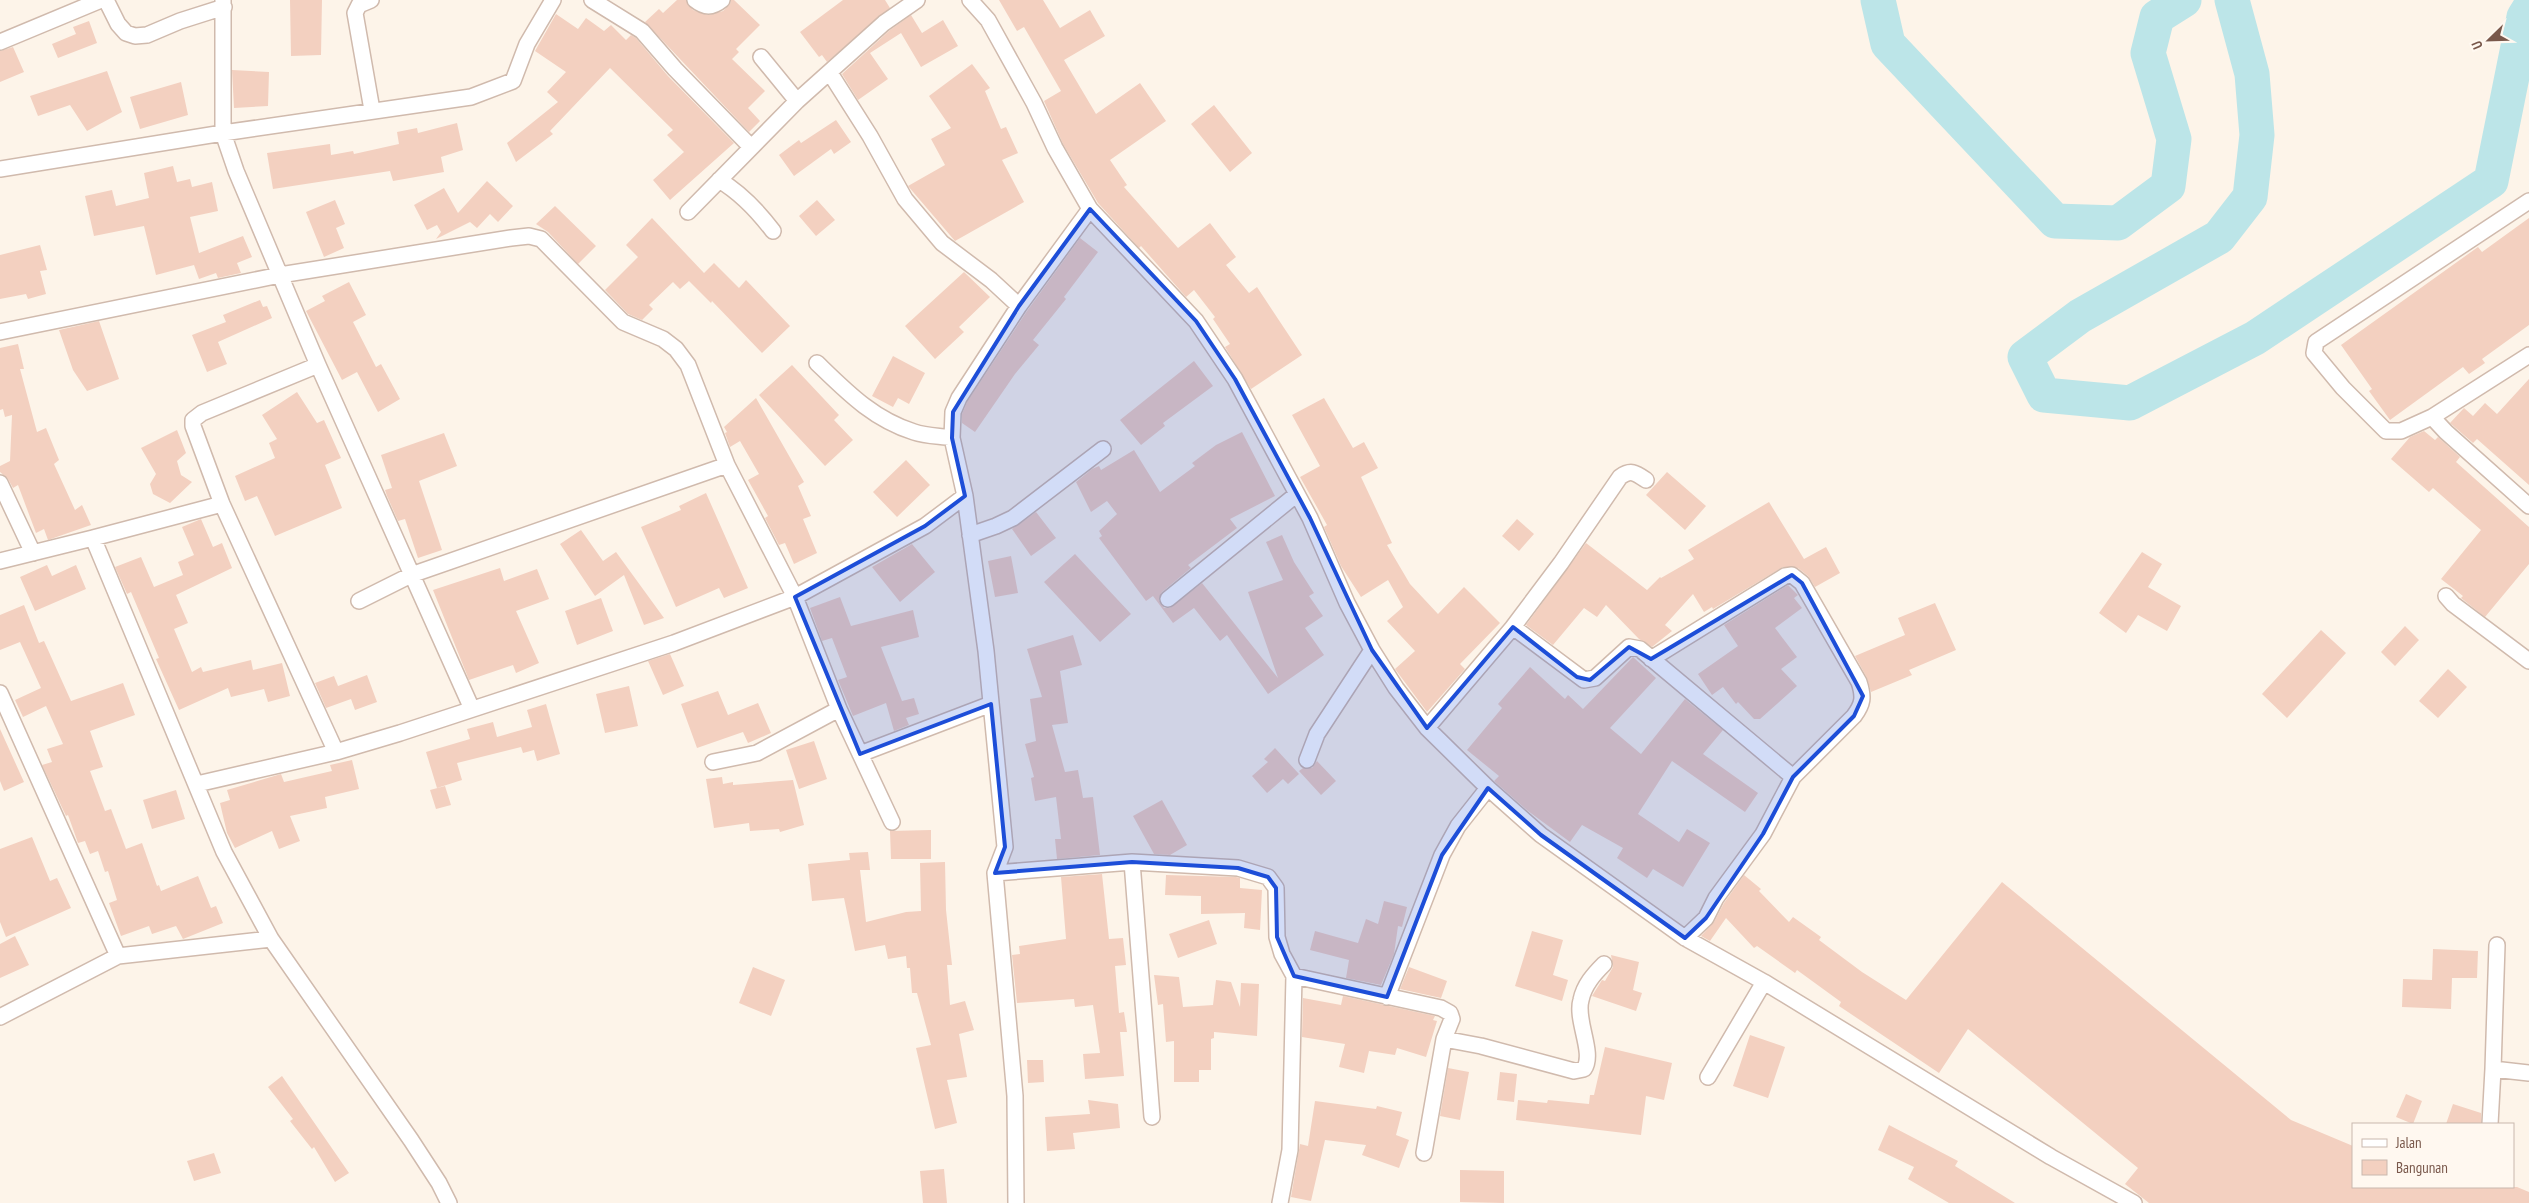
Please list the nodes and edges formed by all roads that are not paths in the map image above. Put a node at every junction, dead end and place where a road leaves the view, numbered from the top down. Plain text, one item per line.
1 (101, 0) edge
2 (106, 0) edge
3 (371, 0) edge
4 (553, 0) edge
5 (592, 0) edge
6 (695, 0) edge
7 (722, 0) edge
8 (917, 0) edge
9 (970, 0) edge
10 (224, 4) edge
11 (0, 42) edge
12 (761, 57) dead end
13 (830, 73) junction
14 (797, 101) junction
15 (372, 110) junction
16 (223, 133) junction
17 (751, 147) junction
18 (0, 169) edge
19 (719, 180) junction
20 (2529, 201) edge
21 (1090, 209) junction
22 (688, 212) dead end
23 (773, 231) dead end
24 (280, 275) junction
25 (1019, 306) junction
26 (0, 332) edge
27 (2528, 356) edge
28 (817, 363) dead end
29 (318, 366) junction
30 (2432, 417) junction
31 (952, 438) junction
32 (1103, 449) dead end
33 (727, 465) junction
34 (1646, 480) dead end
35 (0, 484) edge
36 (1297, 494) junction
37 (965, 496) junction
38 (222, 504) junction
39 (2529, 506) edge
40 (970, 535) junction
41 (93, 538) junction
42 (33, 552) junction
43 (0, 561) edge
44 (411, 575) junction
45 (2446, 596) dead end
46 (795, 597) junction
47 (1168, 599) dead end
48 (359, 601) dead end
49 (1513, 627) junction
50 (1372, 650) junction
51 (1651, 659) junction
52 (2529, 661) edge
53 (0, 693) edge
54 (991, 704) junction
55 (472, 709) junction
56 (839, 709) junction
57 (1427, 728) junction
58 (336, 752) junction
59 (860, 754) junction
60 (1307, 760) dead end
61 (713, 762) dead end
62 (1793, 778) junction
63 (197, 784) junction
64 (1488, 788) junction
65 (892, 822) dead end
66 (1132, 862) junction
67 (994, 874) junction
68 (1685, 938) junction
69 (271, 939) junction
70 (2497, 945) dead end
71 (118, 956) junction
72 (1604, 964) dead end
73 (1294, 976) junction
74 (1764, 982) junction
75 (1387, 997) junction
76 (0, 1016) edge
77 (1444, 1040) junction
78 (2493, 1069) junction
79 (2529, 1073) edge
80 (1708, 1077) dead end
81 (1152, 1117) dead end
82 (2490, 1123) edge
83 (1424, 1154) dead end
84 (449, 1203) edge
85 (1016, 1203) edge
86 (1280, 1203) edge
87 (2134, 1203) edge

1 - 11 street
2 - 10 street
3 - 15 street
4 - 15 street
5 - 17 street
6 - 7 street
8 - 13 street
9 - 21 street
10 - 16 street
12 - 14 street
13 - 14 street
13 - 25 street
14 - 17 street
15 - 16 street
16 - 18 street
16 - 24 street
17 - 19 street
19 - 22 street
19 - 23 street
20 - 30 street
21 - 25 street
21 - 36 street
24 - 26 street
24 - 29 street
24 - 33 street
25 - 31 street
27 - 30 street
28 - 31 street
29 - 38 street
29 - 44 street
30 - 39 street
31 - 37 street
32 - 40 street
33 - 44 street
33 - 46 street
34 - 49 street
35 - 42 street
36 - 47 street
36 - 50 street
37 - 40 street
37 - 46 street
38 - 41 street
38 - 58 street
40 - 54 street
41 - 42 street
41 - 63 street
42 - 43 street
44 - 48 street
44 - 55 street
45 - 52 street
46 - 55 street
46 - 56 street
49 - 51 street
49 - 57 street
50 - 57 street
50 - 60 street
51 - 62 street
51 - 62 street
53 - 71 street
54 - 59 street
54 - 67 street
55 - 58 street
56 - 59 street
56 - 61 street
57 - 64 street
58 - 63 street
59 - 65 street
62 - 68 street
63 - 69 street
64 - 68 street
64 - 75 street
66 - 67 street
66 - 73 street
66 - 81 street
67 - 85 street
68 - 74 street
69 - 71 street
69 - 84 street
70 - 78 street
71 - 76 street
72 - 77 street
73 - 75 street
73 - 86 street
74 - 80 street
74 - 87 street
75 - 77 street
77 - 83 street
78 - 79 street
78 - 82 street

